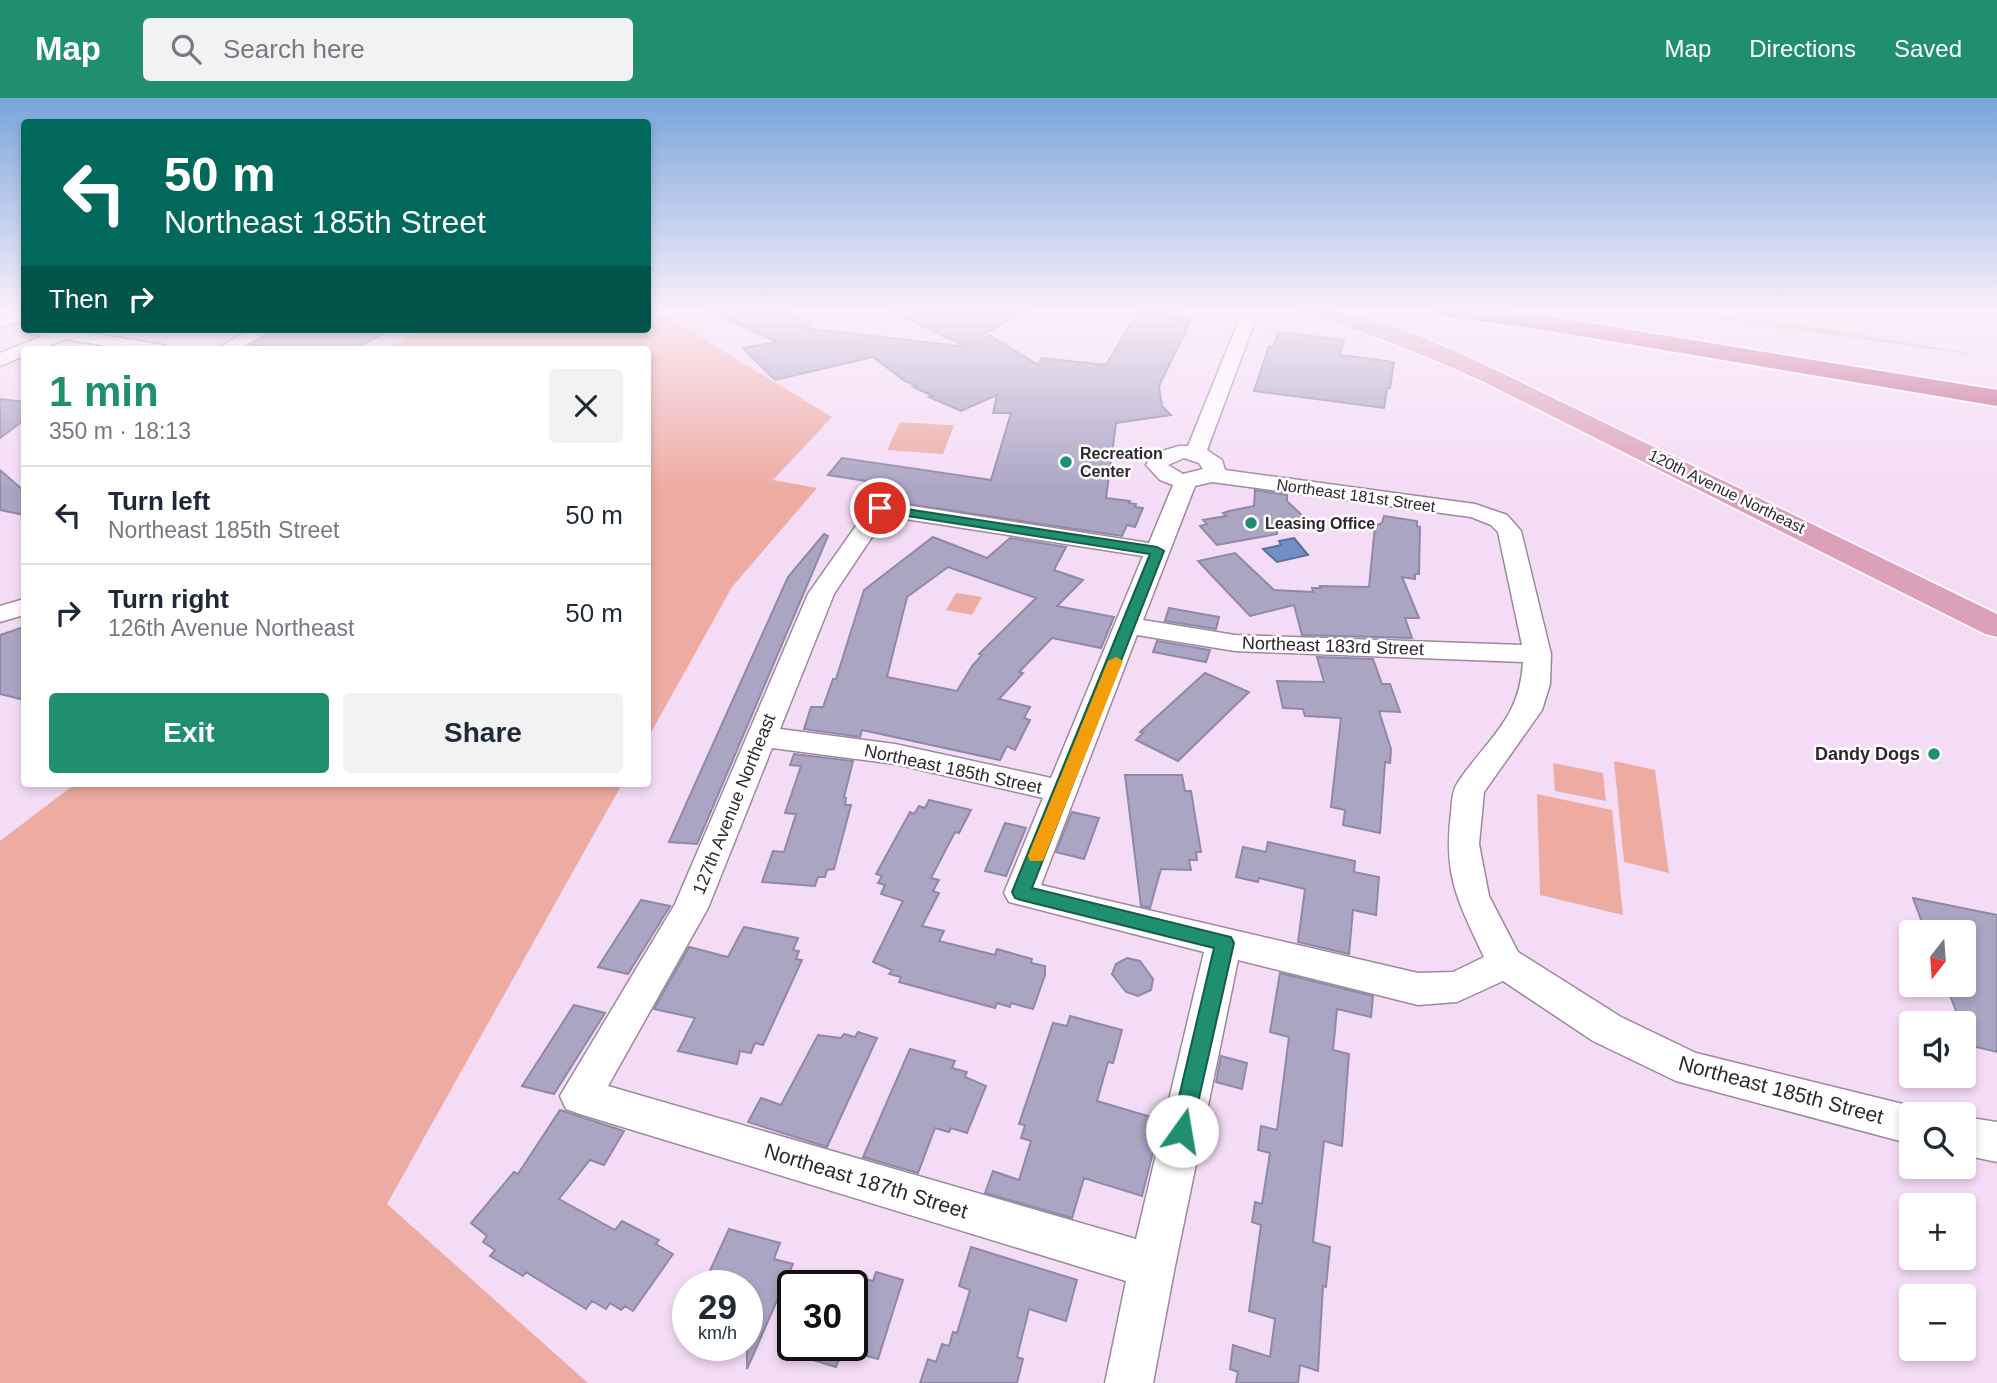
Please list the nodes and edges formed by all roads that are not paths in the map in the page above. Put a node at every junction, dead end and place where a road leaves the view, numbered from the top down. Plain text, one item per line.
1 (1231, 370) edge
2 (1475, 370) edge
3 (1765, 370) edge
4 (1828, 370) edge
5 (1945, 370) edge
6 (1997, 378) edge
7 (1997, 398) edge
8 (1997, 412) edge
9 (1197, 469) junction
10 (1157, 551) junction
11 (21, 608) edge
12 (0, 614) edge
13 (1130, 626) junction
14 (1997, 627) edge
15 (1537, 654) junction
16 (761, 737) junction
17 (1063, 792) junction
18 (1224, 943) junction
19 (1505, 963) junction
20 (580, 1096) joint
21 (1899, 1122) edge
22 (1976, 1138) edge
23 (1997, 1142) edge
24 (1152, 1265) junction
25 (1129, 1383) edge

1 - 9 street
2 - 14 main road, 120th Avenue Northeast
3 - 8 highway
4 - 7 highway
5 - 6 highway
9 - 10 street
9 - 15 street, Northeast 181st Street
10 - 13 street
10 - 16 street, 127th Avenue Northeast
11 - 12 street
13 - 15 street, Northeast 183rd Street
13 - 17 street
15 - 19 street
16 - 17 street, Northeast 185th Street
16 - 20 street, 127th Avenue Northeast
17 - 18 street
18 - 19 street
18 - 24 street
19 - 21 street, Northeast 185th Street
20 - 24 street, Northeast 187th Street
22 - 23 street
24 - 25 street

